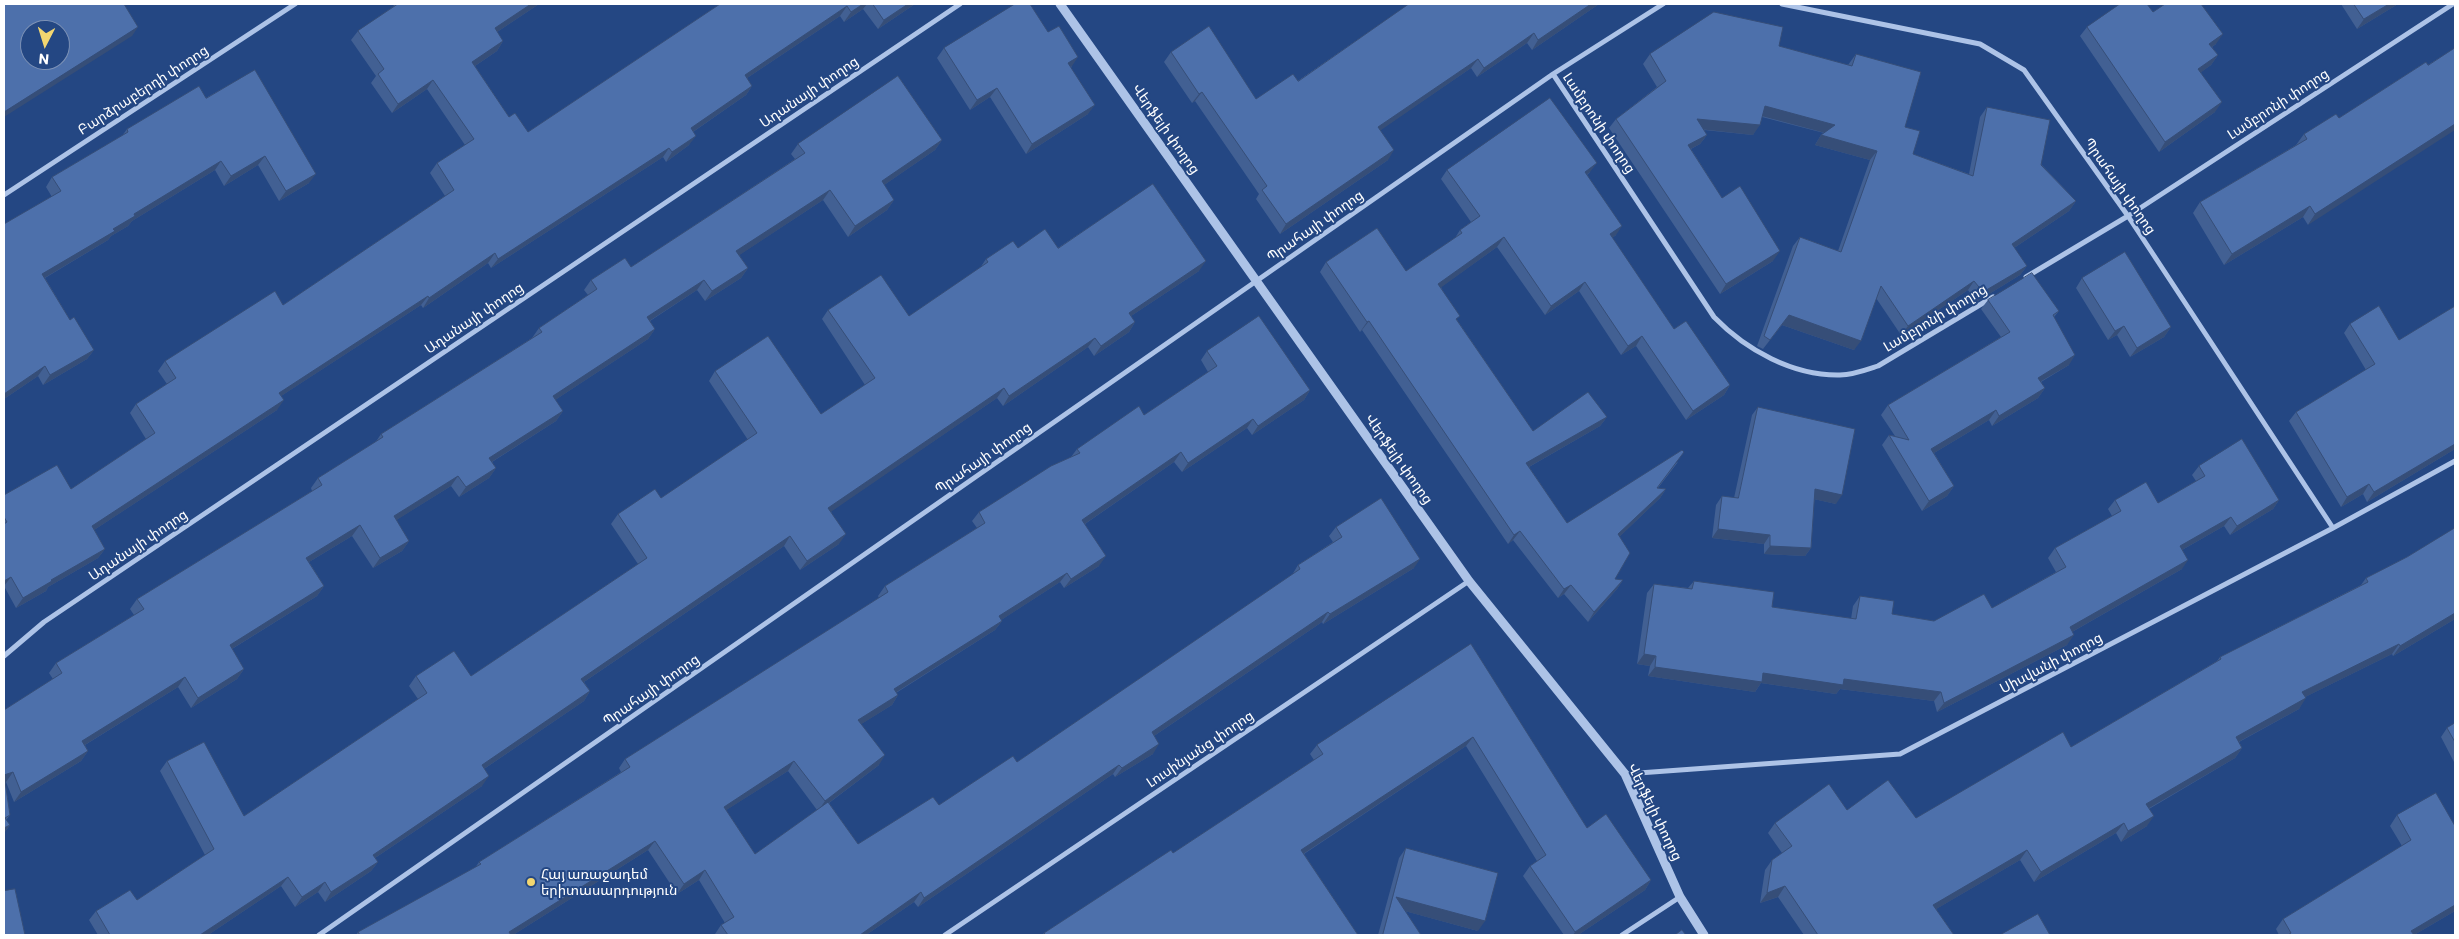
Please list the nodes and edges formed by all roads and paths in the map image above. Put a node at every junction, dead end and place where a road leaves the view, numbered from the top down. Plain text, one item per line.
1 (295, 4) edge
2 (960, 4) edge
3 (1060, 4) edge
4 (1663, 4) edge
5 (1782, 4) edge
6 (2454, 4) edge
7 (1553, 74) junction
8 (4, 195) edge
9 (2128, 216) junction
10 (1257, 281) junction
11 (2020, 281) edge
12 (2003, 291) edge
13 (2455, 461) edge
14 (2333, 528) junction
15 (1468, 581) junction
16 (4, 656) edge
17 (1625, 774) junction
18 (1680, 897) junction
19 (320, 935) edge
20 (945, 935) edge
21 (1622, 935) edge
22 (1704, 935) edge

1 - 8 street, Բարձրաբերդի փողոց
2 - 16 street, Ադանայի փողոց
3 - 10 street, Վերֆելի փողոց
4 - 7 street, Պրահայի փողոց
5 - 9 street, Պրահայի փողոց
6 - 9 street, Լամբրոնի փողոց
7 - 10 street, Պրահայի փողոց
7 - 12 street, Լամբրոնի փողոց
9 - 11 street, Լամբրոնի փողոց
9 - 14 street, Պրահայի փողոց
10 - 15 street, Վերֆելի փողոց
10 - 19 street, Պրահայի փողոց
13 - 14 street, Սիսվանի փողոց
14 - 17 street, Սիսվանի փողոց
15 - 17 street, Վերֆելի փողոց
15 - 20 street, Լուսինյանց փողոց
17 - 18 street, Վերֆելի փողոց
18 - 21 street
18 - 22 street, Վերֆելի փողոց

